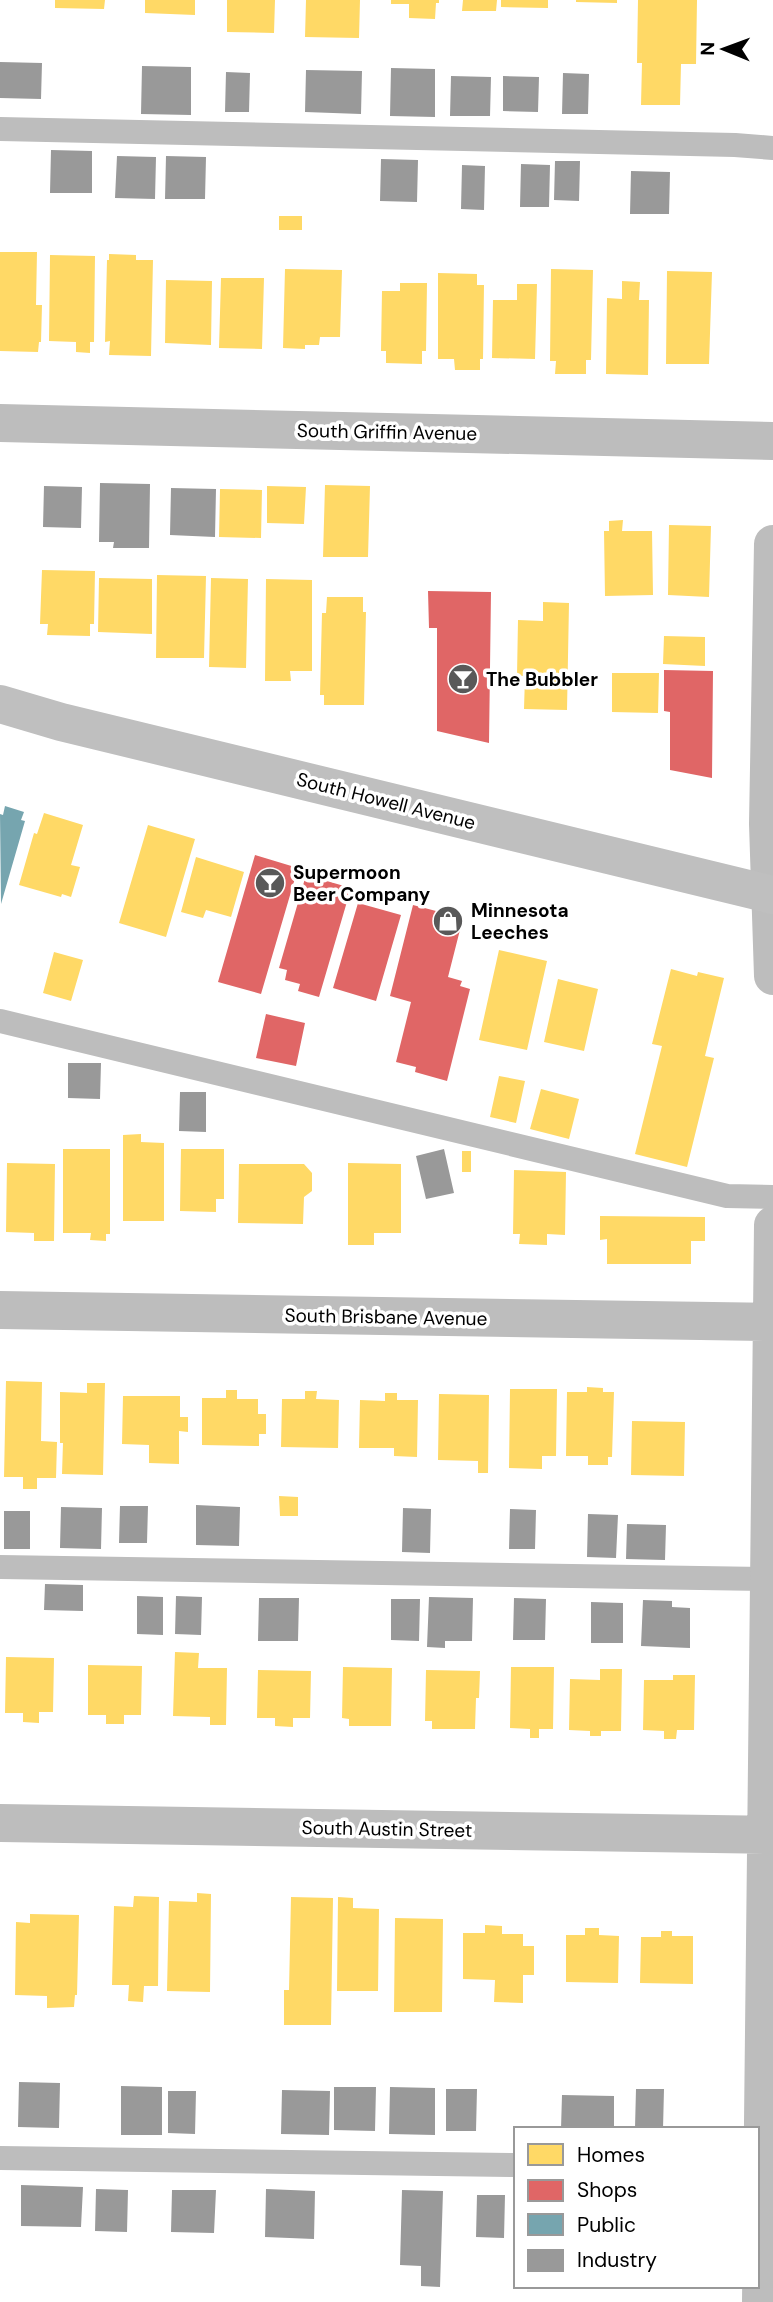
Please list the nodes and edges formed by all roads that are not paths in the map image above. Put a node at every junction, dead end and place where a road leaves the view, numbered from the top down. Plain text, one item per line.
1 (0, 129) edge
2 (773, 148) edge
3 (0, 423) edge
4 (773, 441) edge
5 (773, 544) edge
6 (0, 704) edge
7 (772, 895) edge
8 (773, 976) edge
9 (0, 1021) edge
10 (773, 1197) edge
11 (773, 1225) edge
12 (773, 1285) edge
13 (0, 1310) edge
14 (772, 1322) edge
15 (0, 1567) edge
16 (769, 1579) junction
17 (0, 1823) edge
18 (770, 1835) edge
19 (0, 2158) edge
20 (514, 2165) edge
21 (764, 2168) edge
22 (761, 2302) edge

1 - 2 lane
3 - 4 street, South Griffin Avenue
5 - 7 street
6 - 7 street, South Howell Avenue
7 - 8 street
9 - 10 lane
11 - 12 street
12 - 14 street
13 - 14 street, South Brisbane Avenue
14 - 16 street
15 - 16 lane
16 - 18 street
17 - 18 street, South Austin Street
18 - 21 street
19 - 20 lane
21 - 22 street

